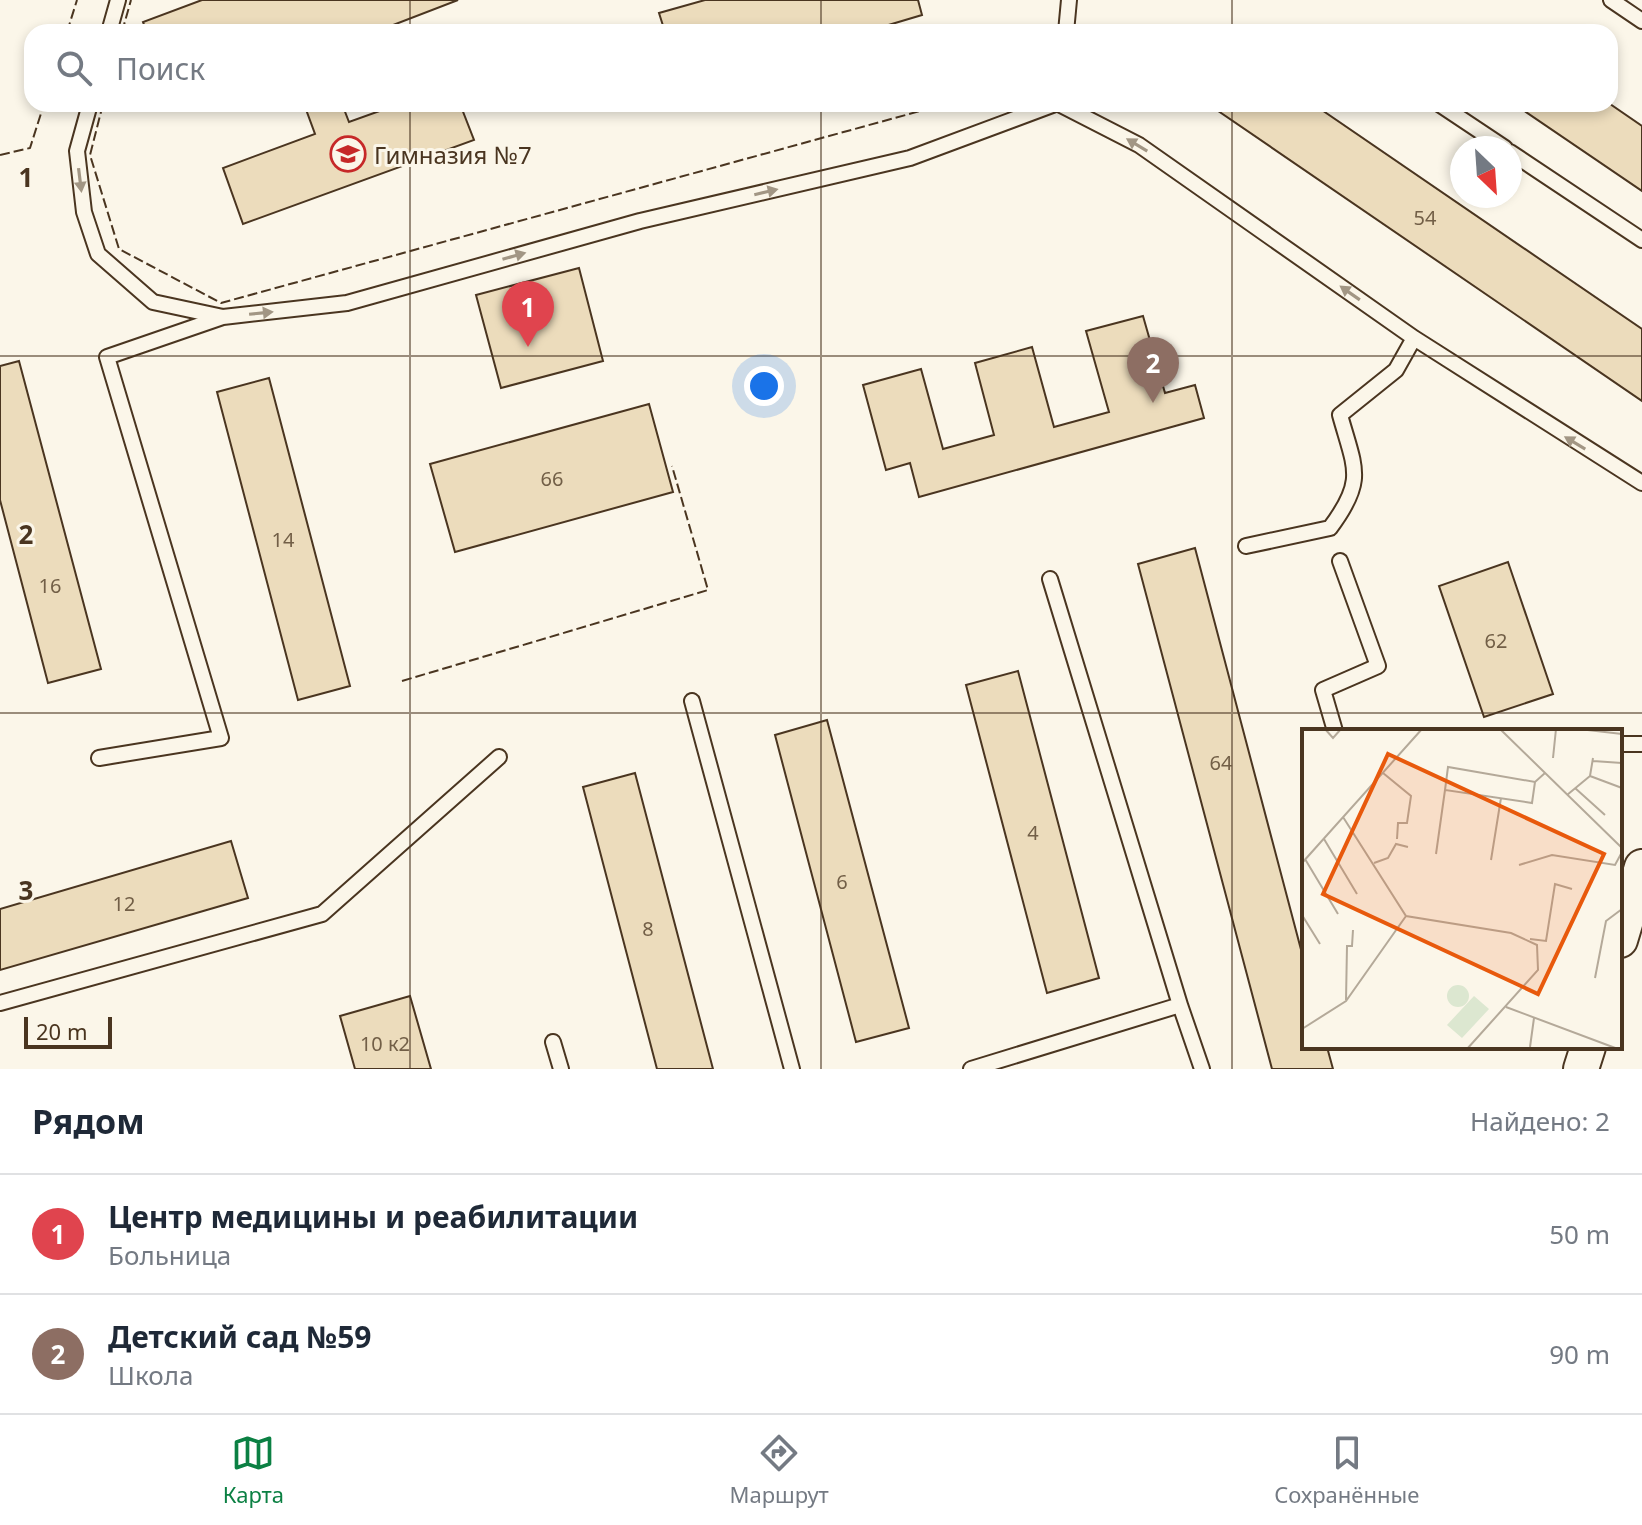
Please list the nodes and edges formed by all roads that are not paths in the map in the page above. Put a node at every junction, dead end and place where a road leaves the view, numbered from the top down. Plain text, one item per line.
1 (118, 0) edge
2 (1069, 0) edge
3 (1611, 0) edge
4 (1642, 21) edge
5 (111, 24) edge
6 (1067, 24) edge
7 (88, 112) edge
8 (1035, 112) edge
9 (1073, 112) edge
10 (1451, 112) edge
11 (1487, 136) edge
12 (1522, 160) edge
13 (1642, 240) edge
14 (223, 317) junction
15 (1414, 338) junction
16 (1642, 483) edge
17 (1246, 546) dead end
18 (1340, 561) dead end
19 (1050, 579) dead end
20 (692, 701) dead end
21 (1334, 729) edge
22 (499, 757) dead end
23 (99, 758) dead end
24 (1642, 867) edge
25 (1622, 932) edge
26 (0, 1003) edge
27 (1180, 1005) junction
28 (553, 1042) dead end
29 (1587, 1049) edge
30 (561, 1069) edge
31 (792, 1069) edge
32 (971, 1069) edge
33 (1202, 1069) edge
34 (1581, 1069) edge

1 - 5 lane
2 - 6 lane
3 - 4 lane
7 -> 14 lane
14 -> 8 lane
15 -> 9 lane
10 - 11 lane
12 - 13 lane
14 - 23 lane
16 -> 15 lane
15 - 17 lane
18 - 21 lane
19 - 27 lane
20 - 31 lane
22 - 26 lane
24 - 25 street
27 - 32 lane
27 - 33 lane
28 - 30 lane
29 - 34 street

